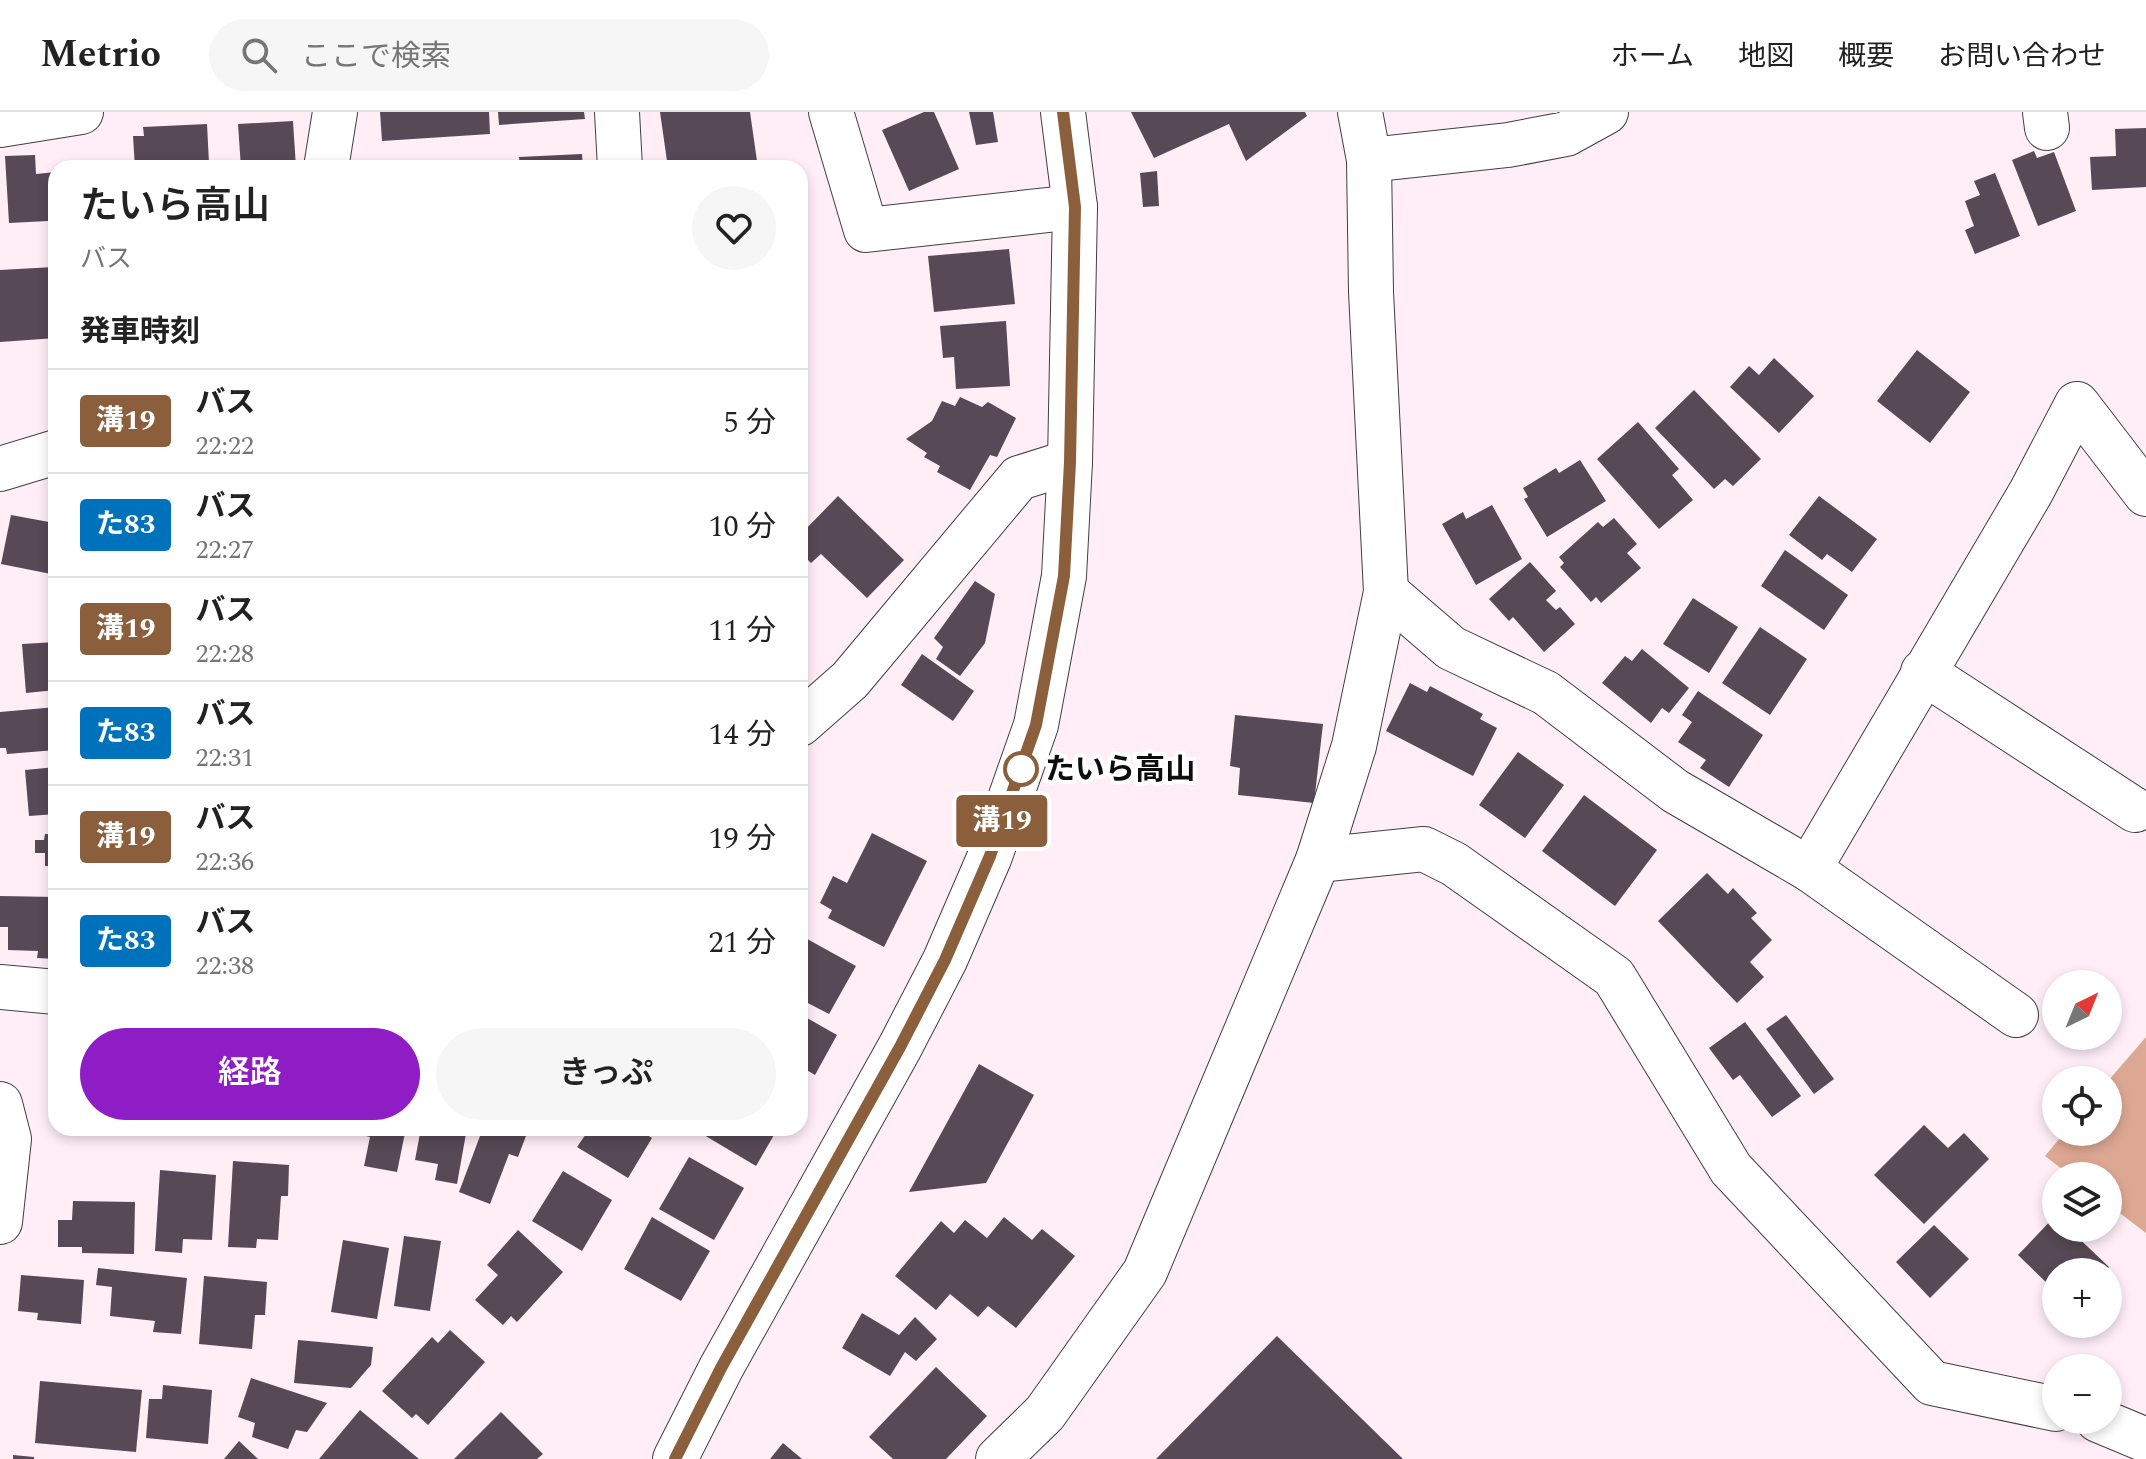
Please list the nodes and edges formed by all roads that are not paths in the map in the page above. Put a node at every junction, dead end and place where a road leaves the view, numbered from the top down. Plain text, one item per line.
1 (81, 112) edge
2 (335, 112) edge
3 (617, 112) edge
4 (831, 112) edge
5 (1063, 112) edge
6 (1360, 112) edge
7 (1606, 112) edge
8 (0, 125) edge
9 (327, 160) edge
10 (620, 160) edge
11 (1369, 160) junction
12 (1075, 207) junction
13 (48, 454) edge
14 (1070, 462) junction
15 (0, 469) edge
16 (2146, 494) edge
17 (1386, 592) junction
18 (1923, 672) junction
19 (808, 717) edge
20 (2135, 810) dead end
21 (1318, 860) junction
22 (1809, 869) junction
23 (0, 987) edge
24 (48, 991) edge
25 (2016, 1015) dead end
26 (0, 1104) edge
27 (0, 1222) edge
28 (2042, 1406) edge
29 (2122, 1430) edge
30 (2146, 1440) edge
31 (675, 1459) edge
32 (998, 1459) edge

1 - 8 street
2 - 9 street
3 - 10 street
4 - 12 street
5 - 12 street
6 - 11 street
7 - 11 street
11 - 17 street
12 - 14 street
13 - 15 street
14 - 19 street
14 - 31 street
16 - 18 street
17 - 21 street
17 - 22 street
18 - 20 street
18 - 22 street
21 - 28 street
21 - 32 street
22 - 25 street
23 - 24 street
26 - 27 street
29 - 30 street

